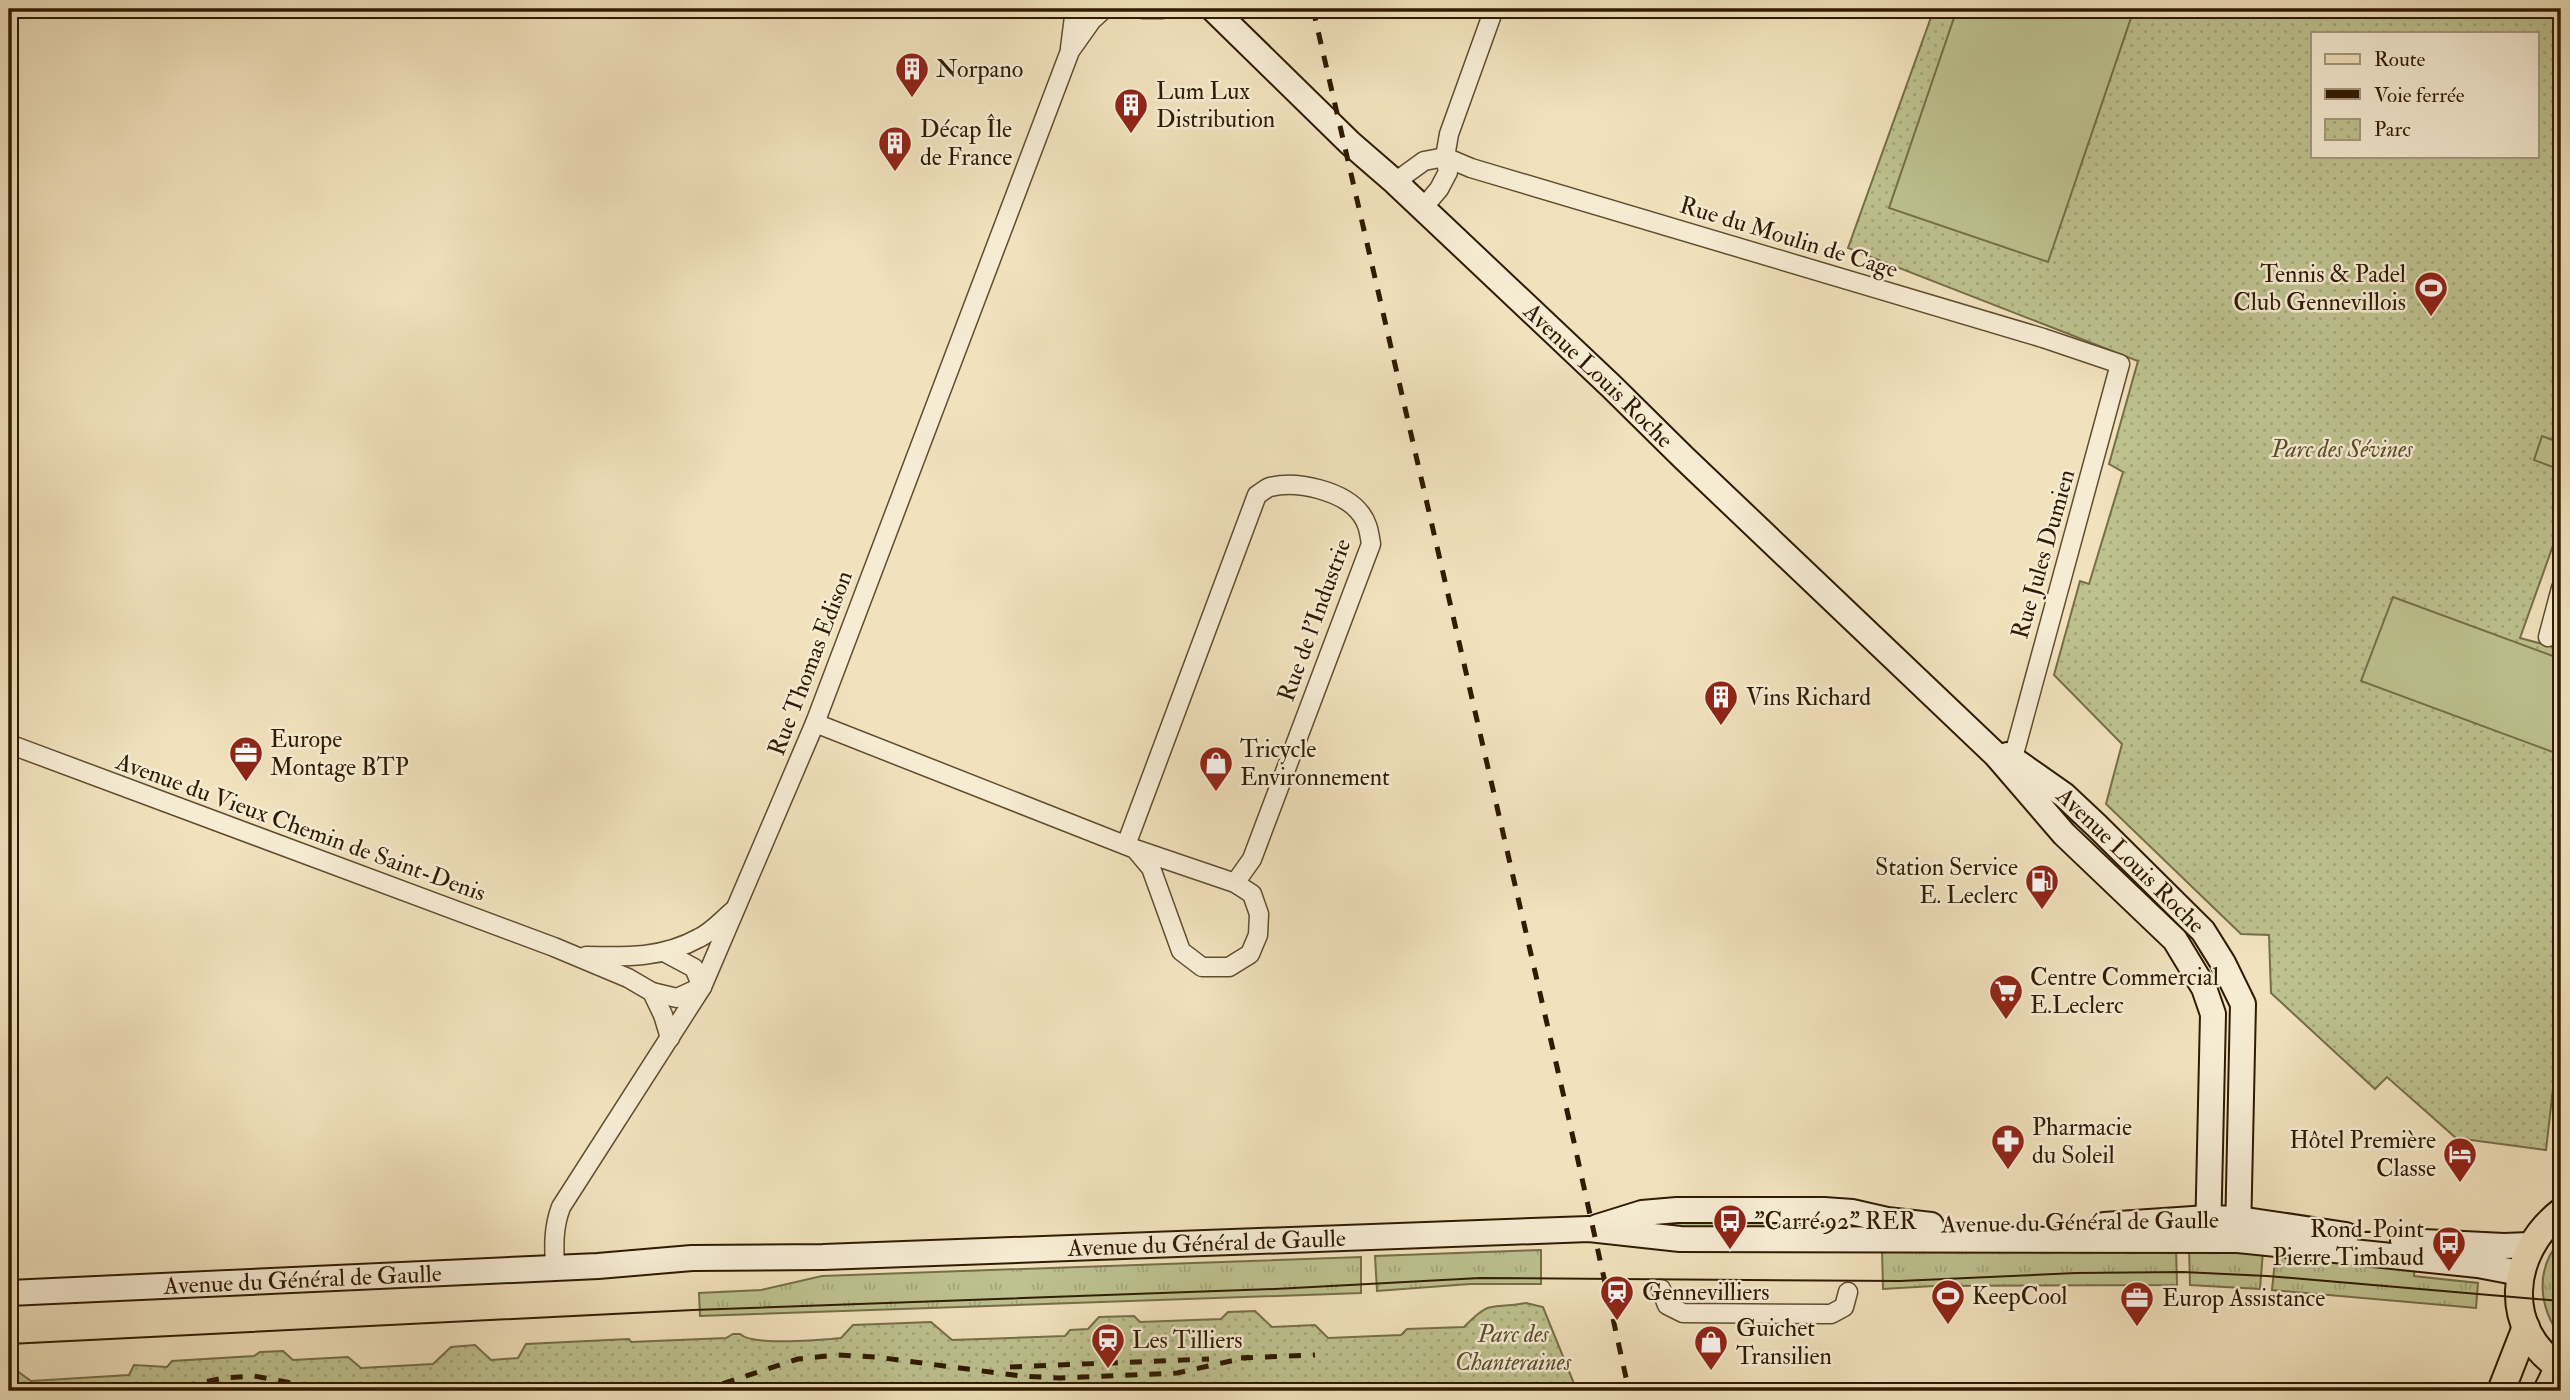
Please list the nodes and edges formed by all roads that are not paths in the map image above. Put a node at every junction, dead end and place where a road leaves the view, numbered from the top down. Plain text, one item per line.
1 (1075, 9) edge
2 (1104, 9) edge
3 (1143, 9) edge
4 (1162, 9) edge
5 (1213, 9) edge
6 (1494, 9) edge
7 (1070, 51) junction
8 (1445, 157) junction
9 (1395, 182) junction
10 (1423, 208) junction
11 (2120, 364) joint
12 (2561, 588) edge
13 (2548, 637) dead end
14 (815, 723) junction
15 (1984, 743) junction
16 (9, 744) edge
17 (2013, 758) junction
18 (1131, 847) junction
19 (1235, 883) junction
20 (737, 907) junction
21 (666, 953) junction
22 (576, 956) junction
23 (702, 987) junction
24 (652, 992) junction
25 (670, 1038) junction
26 (1654, 1211) junction
27 (1852, 1212) junction
28 (2561, 1212) edge
29 (1590, 1229) junction
30 (2208, 1229) junction
31 (2239, 1230) junction
32 (1656, 1237) junction
33 (1852, 1238) junction
34 (2530, 1245) junction
35 (555, 1268) junction
36 (2520, 1273) junction
37 (1661, 1289) dead end
38 (1848, 1292) dead end
39 (9, 1293) edge
40 (2526, 1327) junction
41 (2560, 1367) edge
42 (2501, 1391) edge
43 (2547, 1391) edge

1 - 7 street, Rue Thomas Edison
2 - 7 street, Rue Thomas Edison
3 - 4 street
5 - 9 main road, Avenue Louis Roche
6 - 8 street
7 - 14 street, Rue Thomas Edison
8 - 9 street
8 - 10 street
8 - 11 street, Rue du Moulin de Cage
9 - 10 main road, Avenue Louis Roche
10 - 15 main road, Avenue Louis Roche
11 - 17 street, Rue Jules Dumien
12 - 13 street
14 - 18 street
14 - 20 street, Rue Thomas Edison
15 - 17 main road, Avenue Louis Roche
15 - 30 main road, Avenue Louis Roche
16 - 22 street, Avenue du Vieux Chemin de Saint-Denis
17 - 31 main road, Avenue Louis Roche
18 - 19 street
18 - 19 street
18 - 19 street, Rue de l'Industrie
20 - 21 street, Avenue du Vieux Chemin de Saint-Denis
20 - 23 street, Rue Thomas Edison
21 - 22 street, Avenue du Vieux Chemin de Saint-Denis
21 - 23 street
22 - 24 street, Avenue du Vieux Chemin de Saint-Denis
23 - 24 street, Avenue du Vieux Chemin de Saint-Denis
23 - 25 street, Rue Thomas Edison
24 - 25 street
25 - 35 street, Rue Thomas Edison
26 - 27 main road, Avenue du Général de Gaulle
26 - 29 main road, Avenue du Général de Gaulle
26 - 32 main road
27 - 30 main road, Avenue du Général de Gaulle
27 - 33 main road
28 - 34 main road
29 - 32 main road, Avenue du Général de Gaulle
29 - 35 main road, Avenue du Général de Gaulle
30 - 31 main road, Avenue du Général de Gaulle
30 - 33 main road, Avenue du Général de Gaulle
31 - 34 main road, Avenue du Général de Gaulle
31 - 36 main road, Avenue du Général de Gaulle
32 - 33 main road, Avenue du Général de Gaulle
34 - 36 main road
35 - 39 main road, Avenue du Général de Gaulle
36 - 40 main road
37 - 38 street
40 - 41 main road
40 - 42 main road
41 - 43 main road

